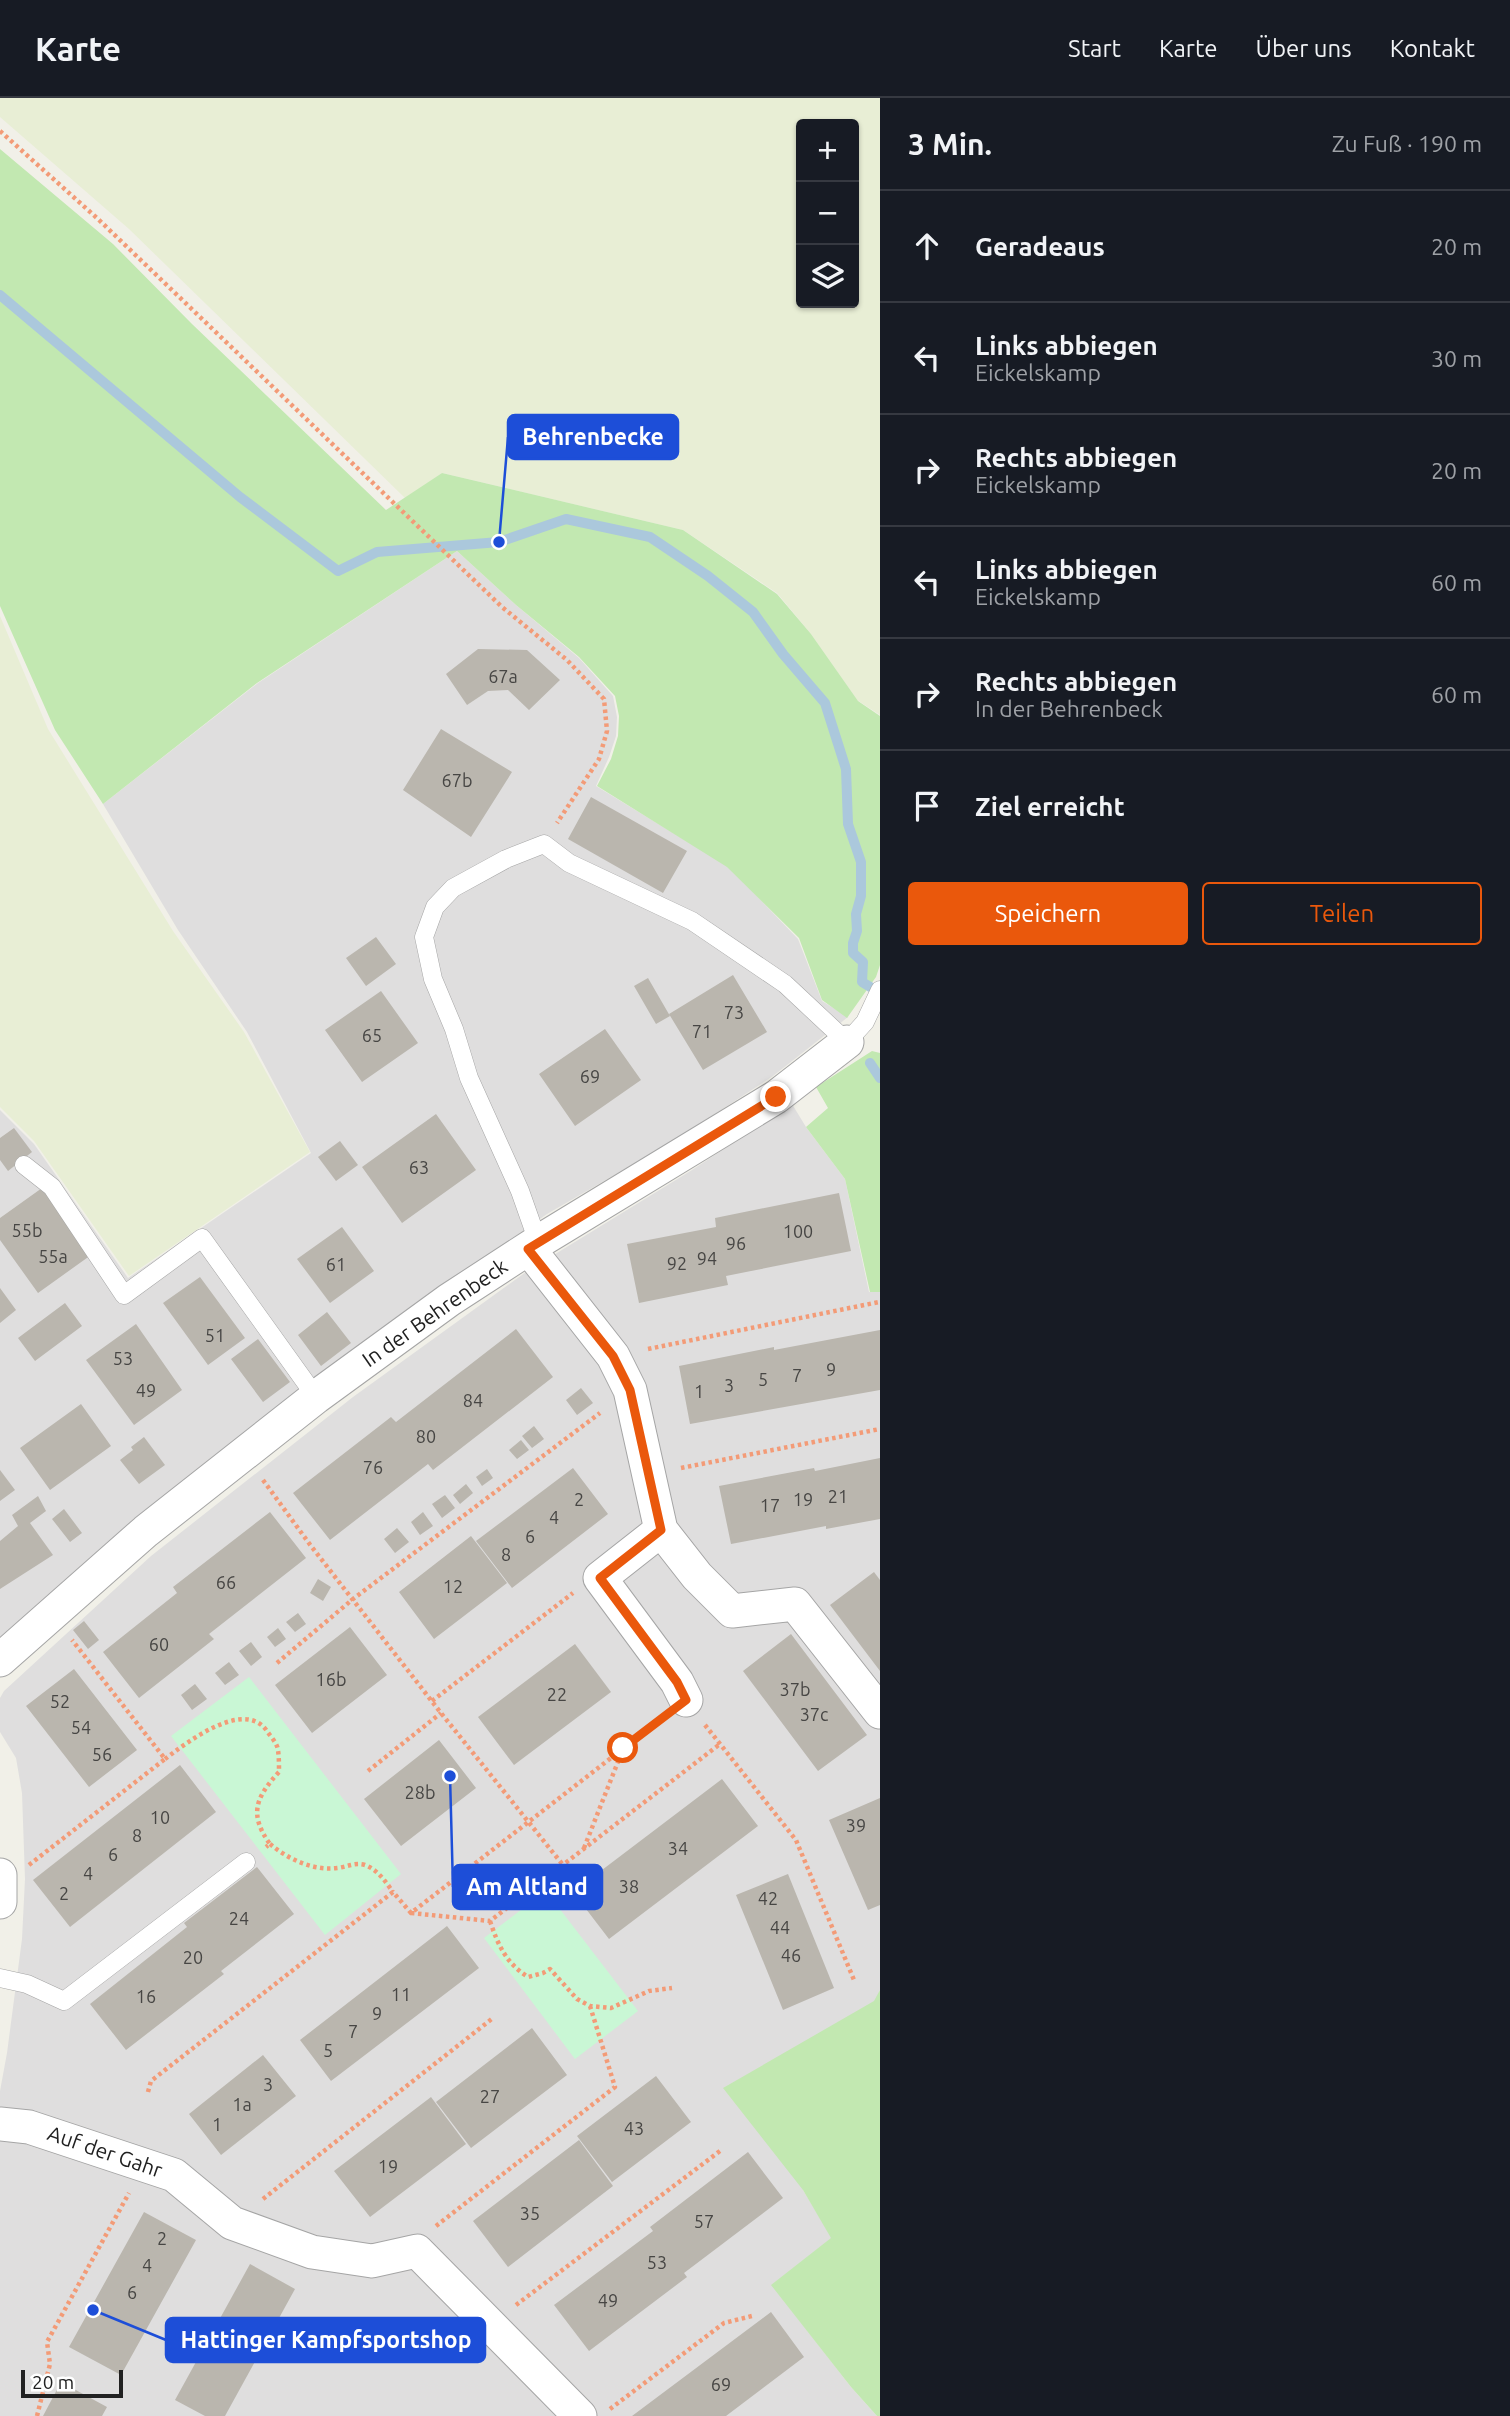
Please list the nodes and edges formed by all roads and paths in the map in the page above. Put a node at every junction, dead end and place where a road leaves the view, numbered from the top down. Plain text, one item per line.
1 (0, 131) edge
2 (544, 844) junction
3 (880, 990) edge
4 (847, 1042) junction
5 (24, 1165) dead end
6 (533, 1246) junction
7 (879, 1302) edge
8 (613, 1356) junction
9 (630, 1390) junction
10 (316, 1397) junction
11 (880, 1429) edge
12 (245, 1453) junction
13 (649, 1475) junction
14 (661, 1530) junction
15 (600, 1578) junction
16 (354, 1599) junction
17 (52, 1614) junction
18 (0, 1660) edge
19 (277, 1663) dead end
20 (686, 1700) junction
21 (432, 1701) junction
22 (880, 1712) edge
23 (441, 1713) junction
24 (720, 1744) junction
25 (623, 1748) junction
26 (165, 1759) junction
27 (368, 1771) dead end
28 (529, 1821) junction
29 (270, 1844) junction
30 (584, 1849) junction
31 (246, 1862) joint
32 (563, 1865) junction
33 (0, 1888) edge
34 (393, 1892) junction
35 (411, 1913) junction
36 (490, 1921) junction
37 (0, 1978) edge
38 (854, 1980) dead end
39 (672, 1988) dead end
40 (590, 2006) junction
41 (493, 2018) dead end
42 (148, 2092) dead end
43 (0, 2124) edge
44 (719, 2151) dead end
45 (145, 2165) junction
46 (232, 2223) junction
47 (417, 2251) junction
48 (752, 2316) dead end
49 (490, 2324) junction
50 (37, 2416) edge
51 (580, 2416) edge
52 (601, 2416) edge

1 - 2 path
2 - 4 lane
2 - 6 lane
3 - 4 lane, In der Behrenbeck
4 - 6 street, In der Behrenbeck
5 - 10 lane
6 - 8 street
6 - 10 street, In der Behrenbeck
7 - 8 path
8 - 9 street
9 - 13 street
9 - 16 path
10 - 12 street, In der Behrenbeck
11 - 13 path
12 - 16 path
12 - 17 street, In der Behrenbeck
13 - 14 street
14 - 15 street
14 - 22 street
15 - 20 street
15 - 21 path
16 - 19 path
16 - 21 path
17 - 18 street, In der Behrenbeck
17 - 26 path
20 - 24 path
20 - 25 path
21 - 23 path
23 - 27 path
23 - 28 path
24 - 30 path
24 - 38 path
25 - 28 path
25 - 30 path
26 - 29 path
26 - 33 path
28 - 32 path
28 - 35 path
29 - 31 path
29 - 34 path
30 - 32 path
31 - 37 lane
32 - 36 path
34 - 35 path
34 - 42 path
35 - 36 path
36 - 40 path
39 - 40 path
40 - 47 path
41 - 46 path
43 - 45 street, Auf der Gahr
44 - 49 path
45 - 46 street, Auf der Gahr
45 - 50 path
46 - 47 street, Auf der Gahr
47 - 49 street
48 - 52 path
49 - 51 street

